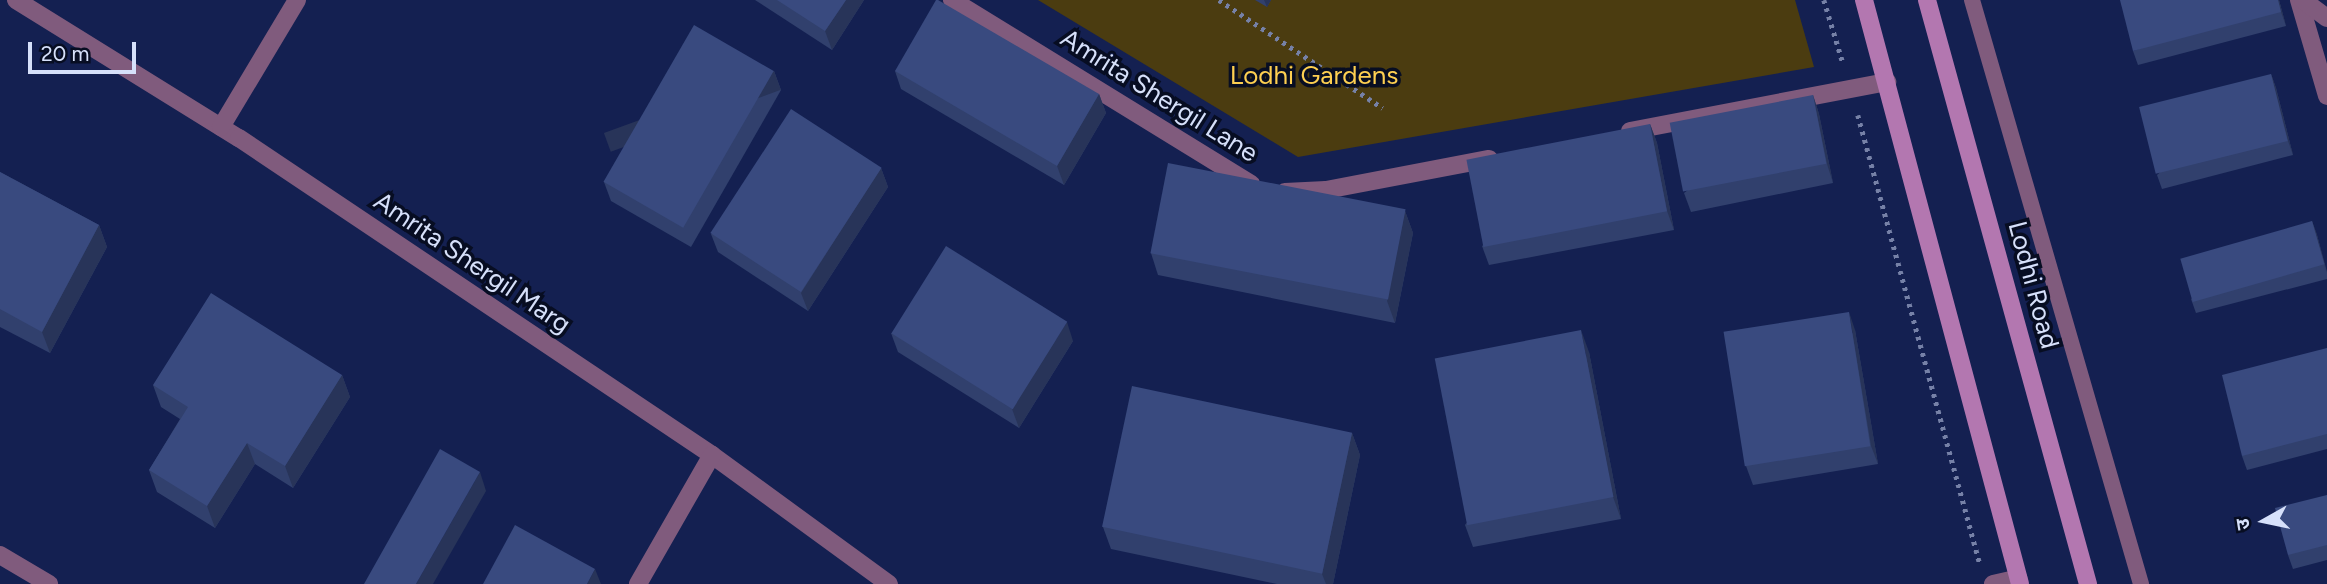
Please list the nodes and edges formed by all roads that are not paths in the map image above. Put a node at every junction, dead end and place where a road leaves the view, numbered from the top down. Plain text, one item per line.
1 (16, 0) edge
2 (297, 0) edge
3 (952, 0) edge
4 (1864, 0) edge
5 (1927, 0) edge
6 (1972, 0) edge
7 (2301, 0) edge
8 (2327, 18) edge
9 (1887, 82) junction
10 (2327, 96) edge
11 (221, 127) junction
12 (1615, 134) edge
13 (1505, 155) edge
14 (712, 455) junction
15 (0, 555) edge
16 (1988, 577) edge
17 (2019, 581) edge
18 (49, 584) edge
19 (638, 584) edge
20 (890, 584) edge
21 (2088, 584) edge
22 (2141, 584) edge

1 - 11 street, Amrita Shergil Marg
2 - 11 street
3 - 13 street, Amrita Shergil Lane
4 - 9 main road
5 - 21 main road, Lodhi Road
6 - 22 lane
7 - 8 street
7 - 10 street
9 - 12 street
9 - 17 main road
11 - 14 street, Amrita Shergil Marg
14 - 19 street
14 - 20 street, Amrita Shergil Marg
15 - 18 street
16 - 17 street

